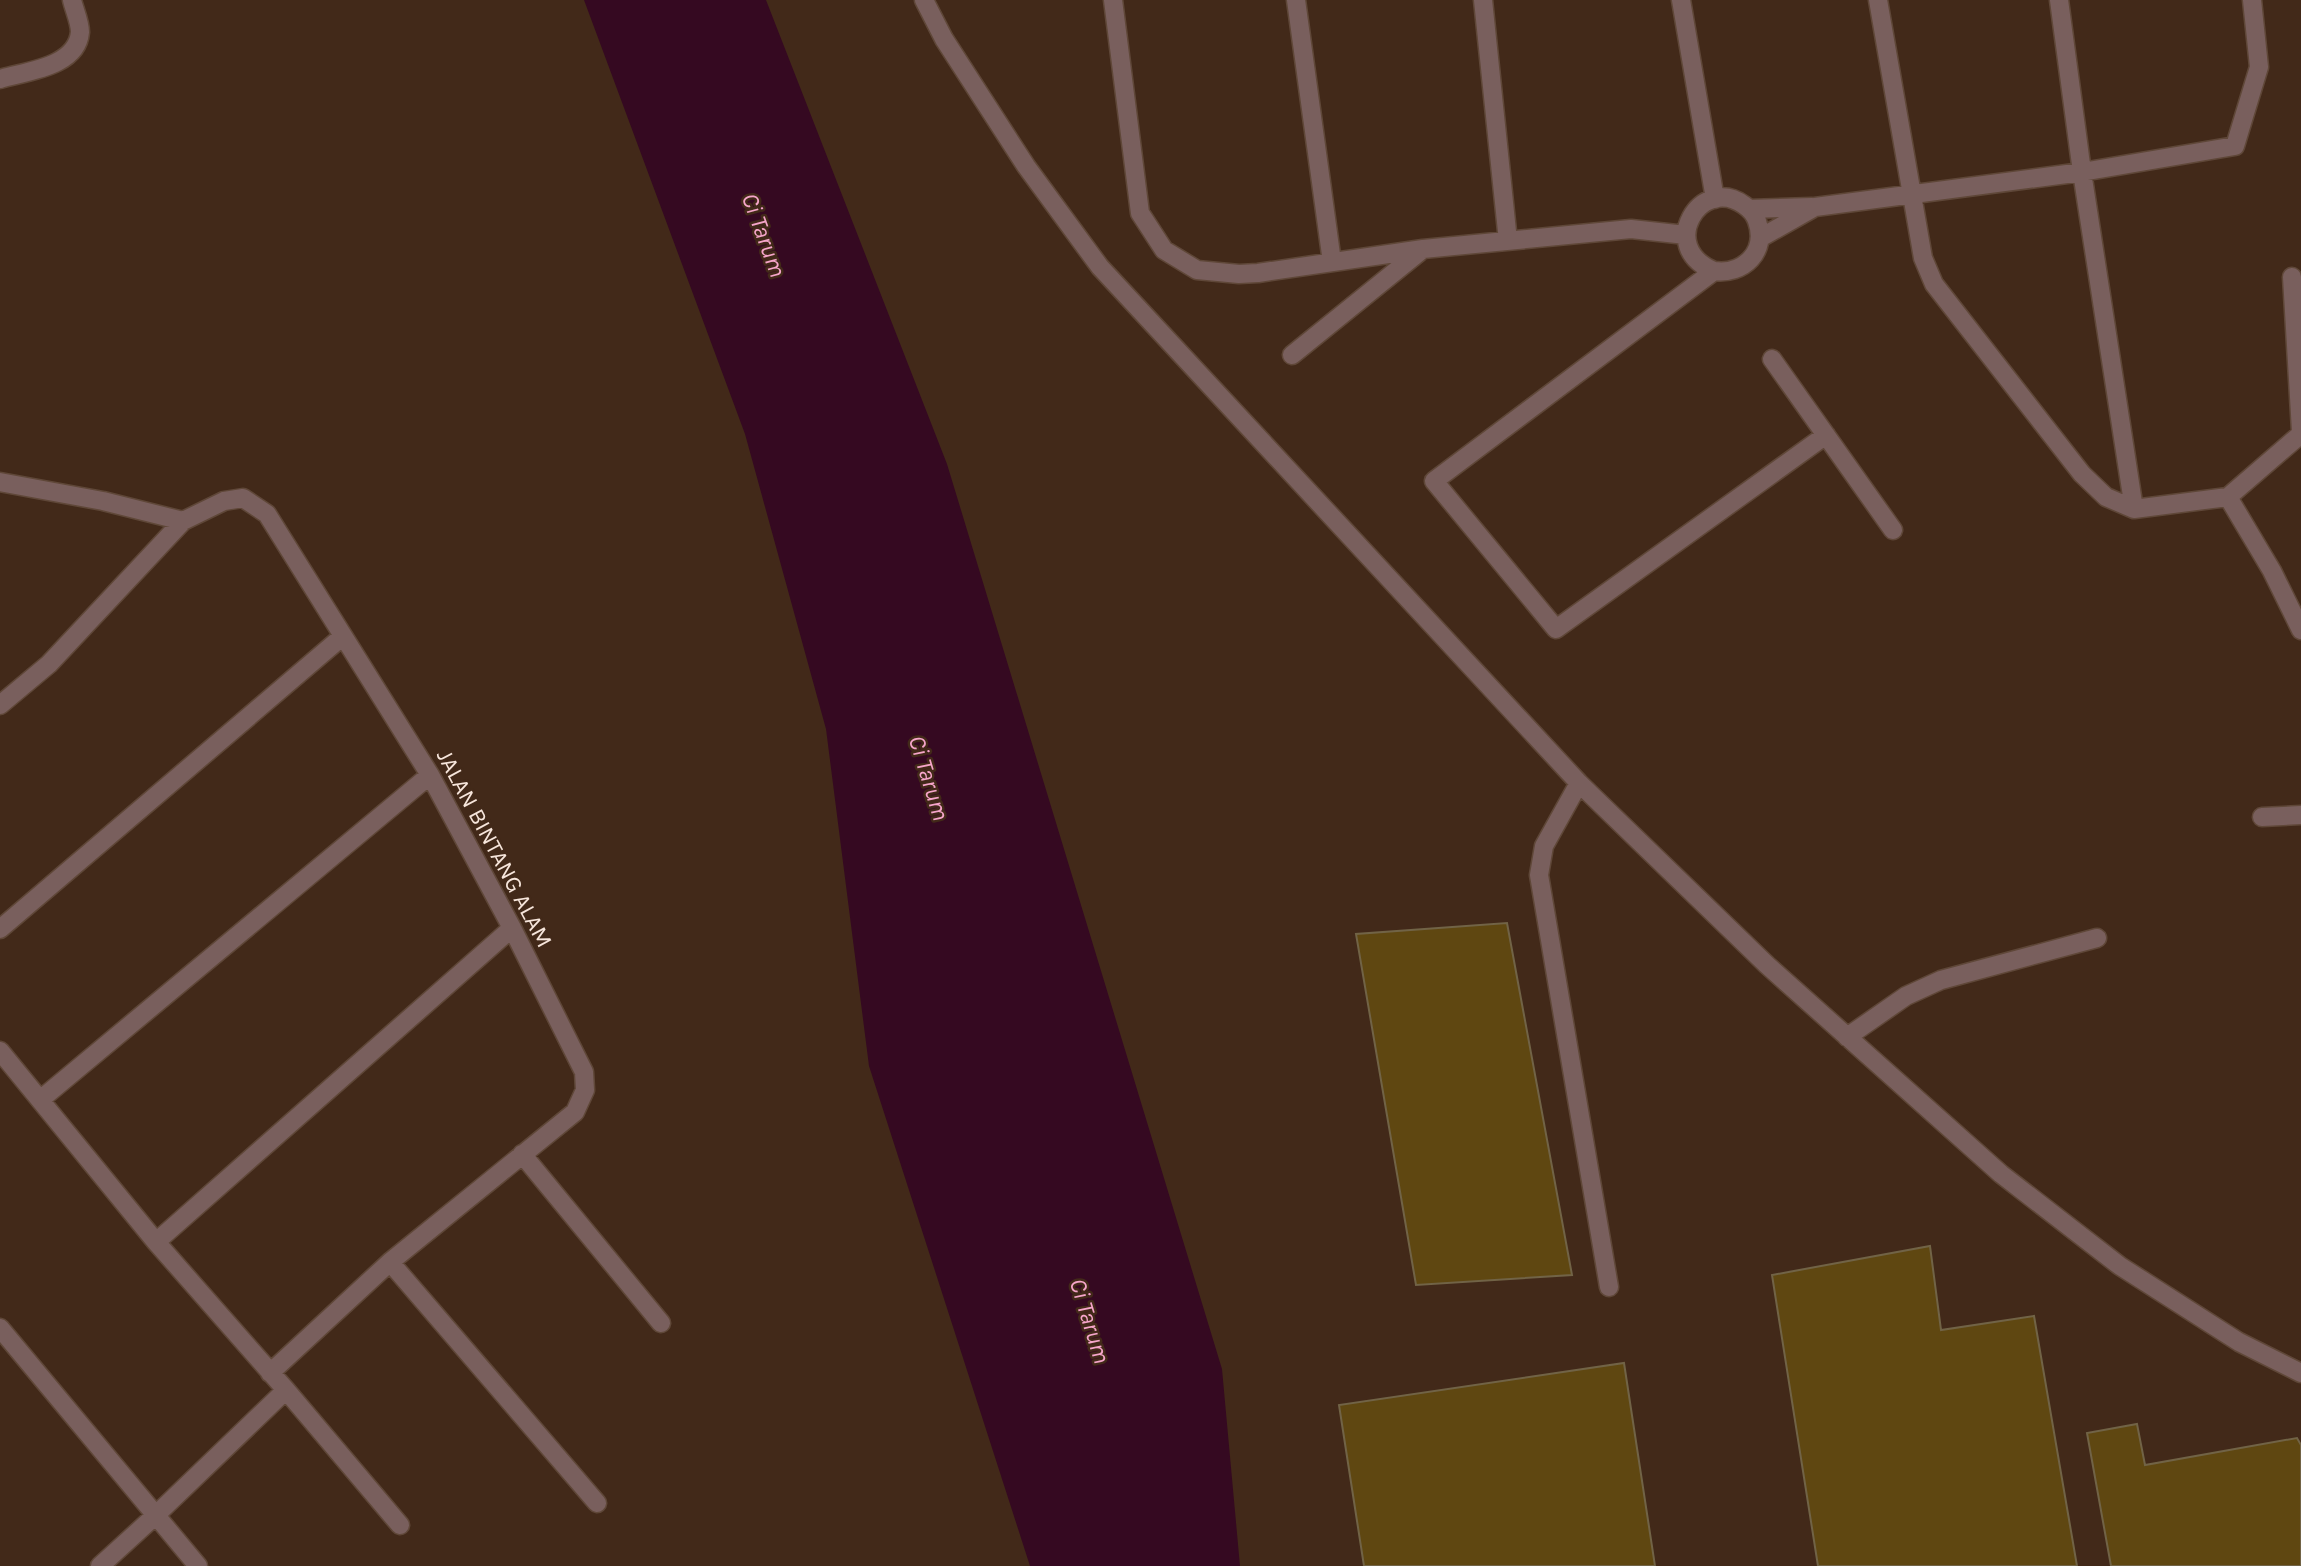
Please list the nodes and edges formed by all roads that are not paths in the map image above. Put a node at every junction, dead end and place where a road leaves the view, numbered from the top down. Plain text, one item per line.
1 (72, 0) edge
2 (924, 0) edge
3 (1114, 0) edge
4 (1296, 0) edge
5 (1483, 0) edge
6 (1681, 0) edge
7 (1878, 0) edge
8 (2059, 0) edge
9 (2252, 0) edge
10 (0, 79) edge
11 (2082, 172) junction
12 (1911, 193) junction
13 (1715, 198) junction
14 (1815, 207) junction
15 (1749, 209) junction
16 (1686, 235) junction
17 (1760, 238) junction
18 (1508, 241) junction
19 (1423, 250) junction
20 (1332, 262) junction
21 (1714, 271) junction
22 (2292, 277) dead end
23 (1292, 355) dead end
24 (1772, 359) dead end
25 (2301, 432) edge
26 (1826, 435) junction
27 (0, 482) edge
28 (2228, 497) junction
29 (2134, 509) junction
30 (183, 521) junction
31 (1893, 530) dead end
32 (2301, 629) edge
33 (343, 636) junction
34 (0, 705) edge
35 (430, 775) junction
36 (1579, 783) junction
37 (2301, 815) edge
38 (2262, 817) dead end
39 (512, 928) junction
40 (0, 929) edge
41 (2097, 938) dead end
42 (1847, 1037) junction
43 (0, 1051) edge
44 (40, 1100) junction
45 (522, 1154) junction
46 (156, 1242) junction
47 (390, 1262) junction
48 (1608, 1287) dead end
49 (661, 1323) dead end
50 (0, 1328) edge
51 (270, 1373) junction
52 (2301, 1373) edge
53 (286, 1390) junction
54 (597, 1503) dead end
55 (157, 1514) junction
56 (400, 1525) dead end
57 (100, 1566) edge
58 (198, 1566) edge

1 - 10 street
2 - 36 street
3 - 20 street
4 - 20 street
5 - 18 street
6 - 13 street
7 - 12 street
8 - 11 street
9 - 11 street
11 - 12 street
11 - 29 street
12 - 14 street
12 - 29 street
13 - 15 street
13 - 16 street
14 - 15 street
14 - 17 street
15 - 17 street
16 - 18 street
16 - 21 street
17 - 21 street
18 - 19 street
19 - 20 street
19 - 23 street
21 - 26 street
22 - 25 street
24 - 26 street
25 - 28 street
26 - 31 street
27 - 30 street
28 - 29 street
28 - 32 street
30 - 33 street, JALAN BINTANG ALAM
30 - 34 street
33 - 35 street, JALAN BINTANG ALAM
33 - 40 street
35 - 39 street, JALAN BINTANG ALAM
35 - 44 street
36 - 42 street
36 - 48 street
37 - 38 street
39 - 45 street, JALAN BINTANG ALAM
39 - 46 street
41 - 42 street
42 - 52 street
43 - 44 street
44 - 46 street
45 - 47 street, JALAN BINTANG ALAM
45 - 49 street
46 - 51 street
47 - 51 street, JALAN BINTANG ALAM
47 - 54 street
50 - 55 street
51 - 53 street
53 - 55 street
53 - 56 street
55 - 57 street
55 - 58 street

